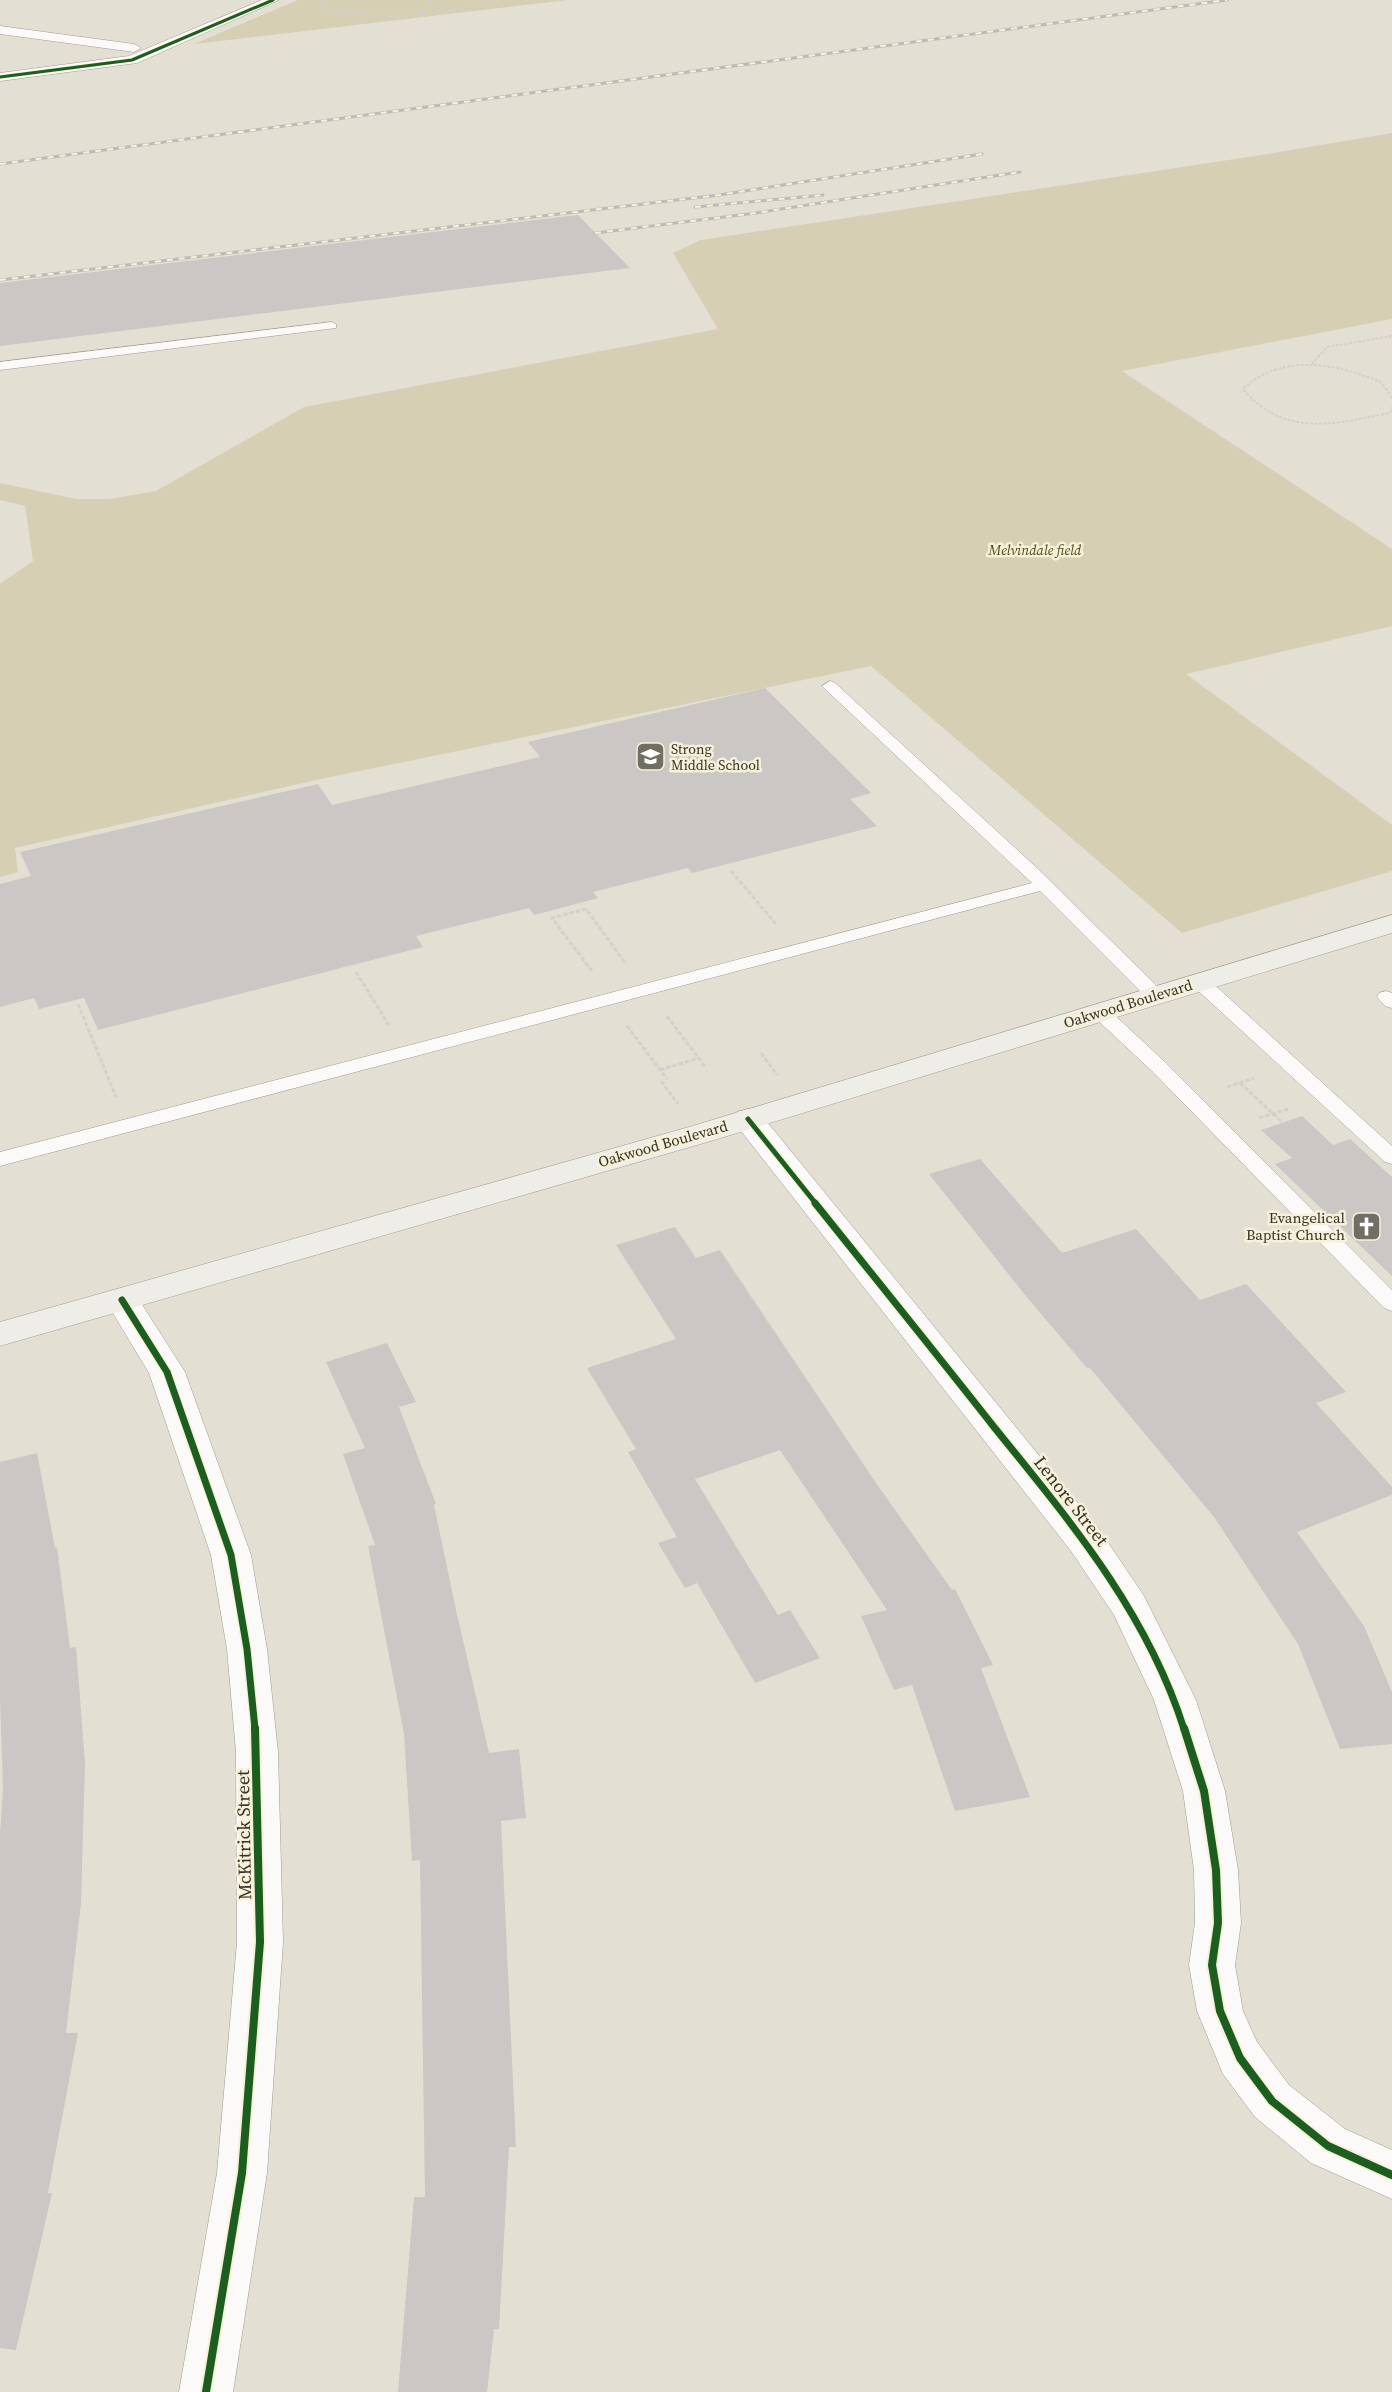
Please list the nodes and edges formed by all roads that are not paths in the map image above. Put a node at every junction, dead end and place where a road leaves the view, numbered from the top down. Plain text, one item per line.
1 (273, 0) edge
2 (0, 30) edge
3 (154, 51) junction
4 (0, 77) edge
5 (332, 326) dead end
6 (0, 366) edge
7 (830, 686) dead end
8 (1043, 885) junction
9 (1392, 924) edge
10 (1201, 983) junction
11 (1156, 996) junction
12 (1101, 1013) junction
13 (747, 1119) junction
14 (1392, 1157) edge
15 (0, 1159) edge
16 (122, 1300) junction
17 (1392, 1303) edge
18 (0, 1334) edge
19 (1392, 2175) edge
20 (206, 2392) edge

1 - 3 street
2 - 3 street
3 - 4 street
5 - 6 lane
7 - 8 lane
8 - 11 lane
8 - 15 lane
9 - 10 main road, Oakwood Boulevard
10 - 11 main road, Oakwood Boulevard
10 - 14 lane
11 - 12 main road, Oakwood Boulevard
12 - 13 main road, Oakwood Boulevard
12 - 17 lane
13 - 16 main road, Oakwood Boulevard
13 - 19 street, Lenore Street
16 - 18 main road, Oakwood Boulevard
16 - 20 street, McKitrick Street

